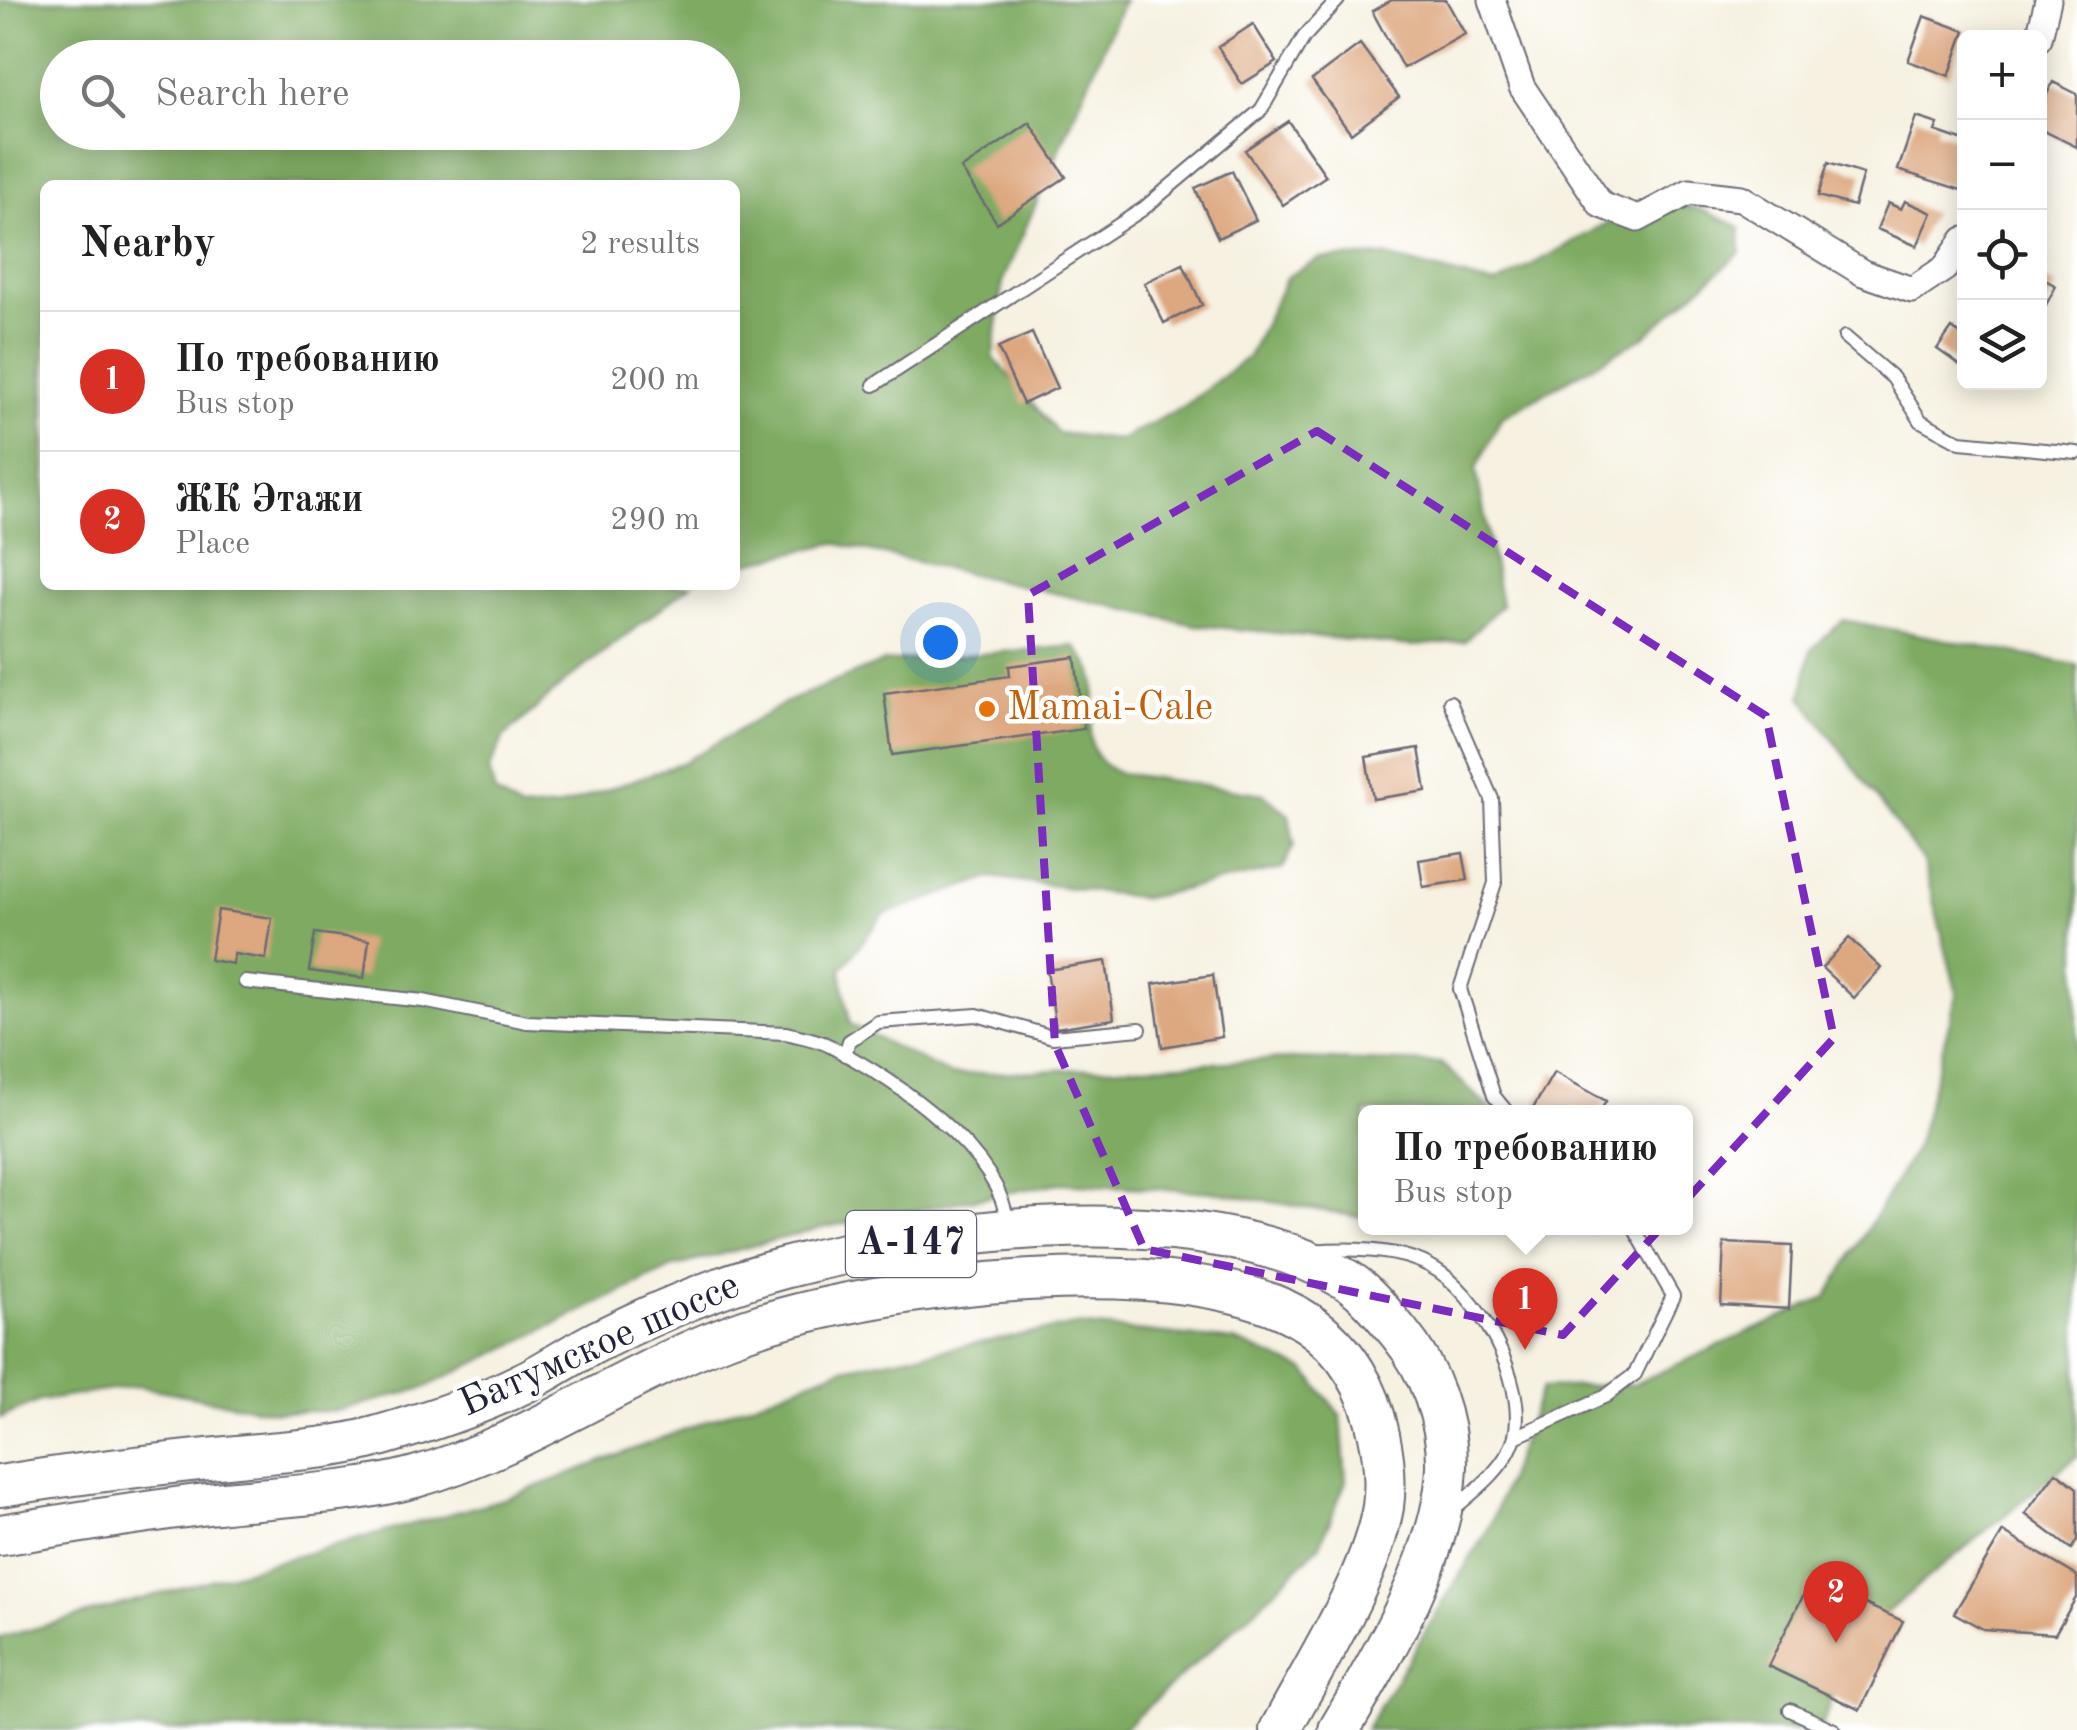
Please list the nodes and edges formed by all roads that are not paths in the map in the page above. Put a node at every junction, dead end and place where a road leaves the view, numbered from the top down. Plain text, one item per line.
1 (1338, 0) edge
2 (1492, 0) edge
3 (2048, 0) edge
4 (2041, 30) edge
5 (1957, 250) edge
6 (1845, 338) dead end
7 (874, 385) dead end
8 (2077, 453) edge
9 (1450, 702) dead end
10 (245, 982) dead end
11 (1140, 1029) dead end
12 (845, 1055) junction
13 (1501, 1105) edge
14 (1009, 1232) junction
15 (1638, 1235) edge
16 (1280, 1253) junction
17 (1515, 1437) junction
18 (0, 1486) edge
19 (1438, 1521) junction
20 (0, 1535) edge
21 (1790, 1710) dead end
22 (1280, 1730) edge
23 (1339, 1730) edge
24 (1834, 1730) edge

1 - 7 lane
2 - 5 street
3 - 4 street
6 - 8 lane
9 - 13 lane
10 - 12 lane
11 - 12 lane
12 - 14 lane
14 - 16 highway, Батумское шоссе / А-147
14 - 18 highway, Батумское шоссе / А-147
15 - 17 lane
16 - 17 lane
16 - 19 highway, Батумское шоссе / А-147
17 - 19 lane
19 - 23 highway, Батумское шоссе / А-147
20 - 22 highway, Батумское шоссе / А-147
21 - 24 lane

